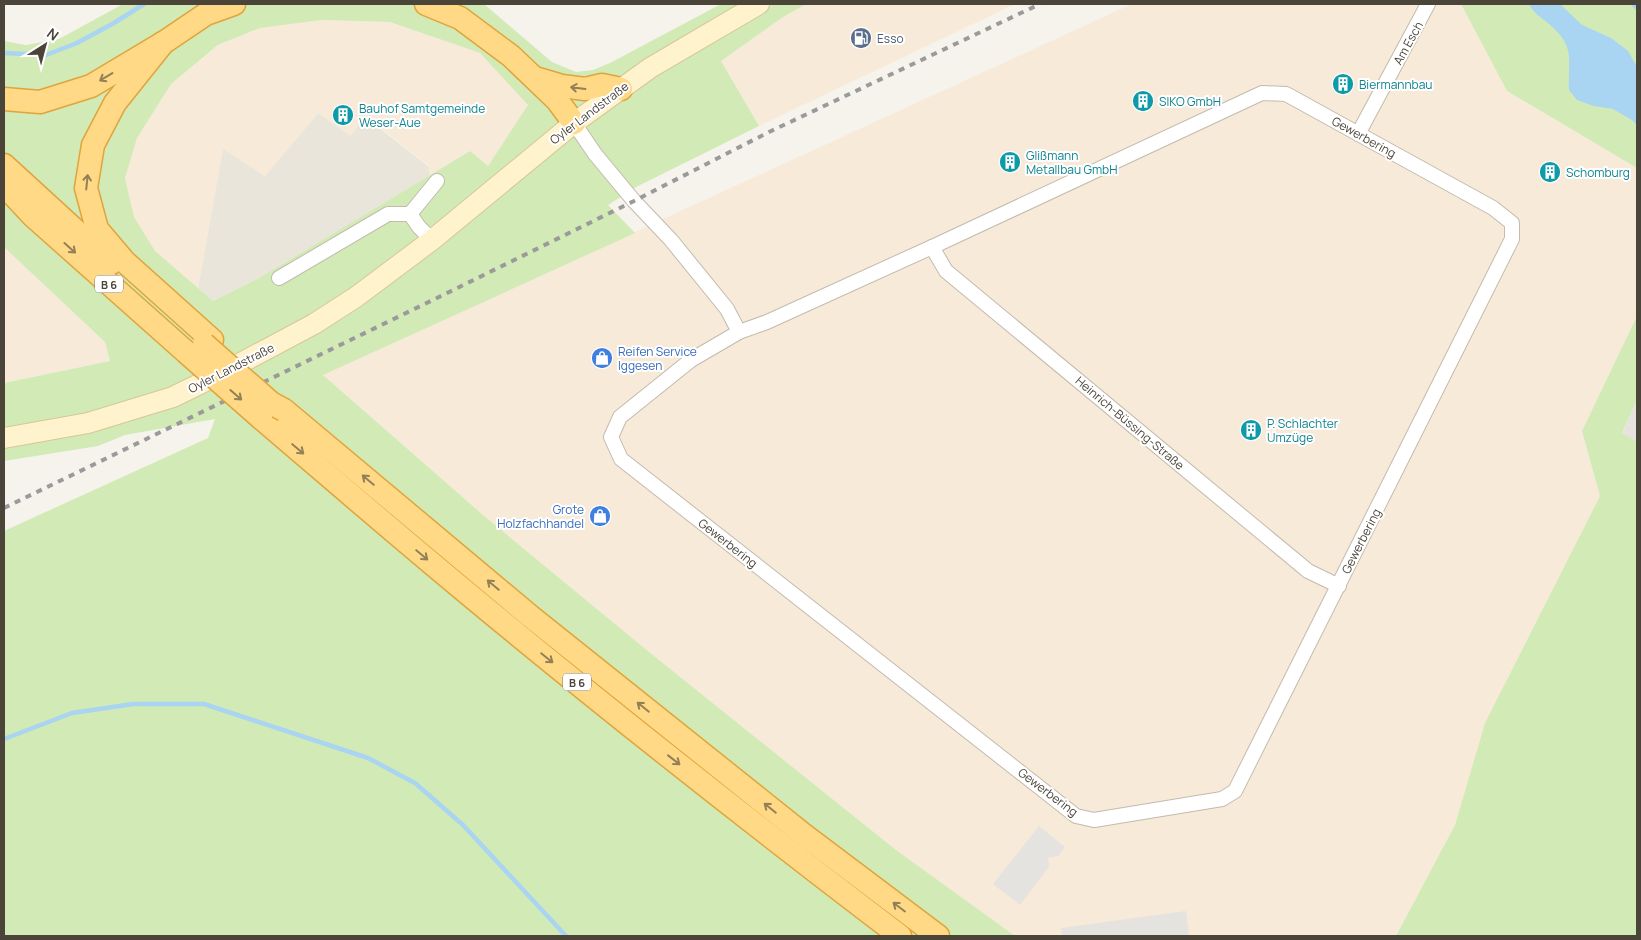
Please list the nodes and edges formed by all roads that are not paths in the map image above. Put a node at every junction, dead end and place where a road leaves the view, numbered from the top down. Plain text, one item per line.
1 (234, 4) edge
2 (426, 4) edge
3 (759, 4) edge
4 (1428, 4) edge
5 (163, 43) junction
6 (534, 78) junction
7 (621, 89) junction
8 (4, 99) edge
9 (574, 123) junction
10 (1358, 134) junction
11 (4, 165) edge
12 (437, 182) dead end
13 (4, 185) edge
14 (4, 197) edge
15 (410, 214) junction
16 (33, 216) junction
17 (432, 240) junction
18 (932, 247) junction
19 (279, 278) dead end
20 (739, 332) junction
21 (200, 345) junction
22 (4, 438) edge
23 (1339, 586) junction
24 (900, 936) edge
25 (938, 936) edge

1 - 5 highway
2 - 6 highway
3 - 7 main road, Oyler Landstraße
4 - 10 street, Am Esch
5 -> 8 highway
21 -> 5 highway
7 -> 6 highway
6 - 9 highway
7 - 9 main road, Oyler Landstraße
9 - 17 main road, Oyler Landstraße
9 - 20 street
10 - 18 street, Gewerbering
10 - 23 street, Gewerbering
11 - 21 highway, B 6
12 - 15 street
13 - 16 highway, B 6
14 - 16 highway
15 - 17 street
15 - 19 street
16 -> 21 highway, B 6
17 - 22 main road, Oyler Landstraße
18 - 20 street, Gewerbering
18 - 23 street, Heinrich-Büssing-Straße
20 - 23 street, Gewerbering
21 -> 24 highway, B 6, bridge
25 -> 21 highway, B 6, bridge

